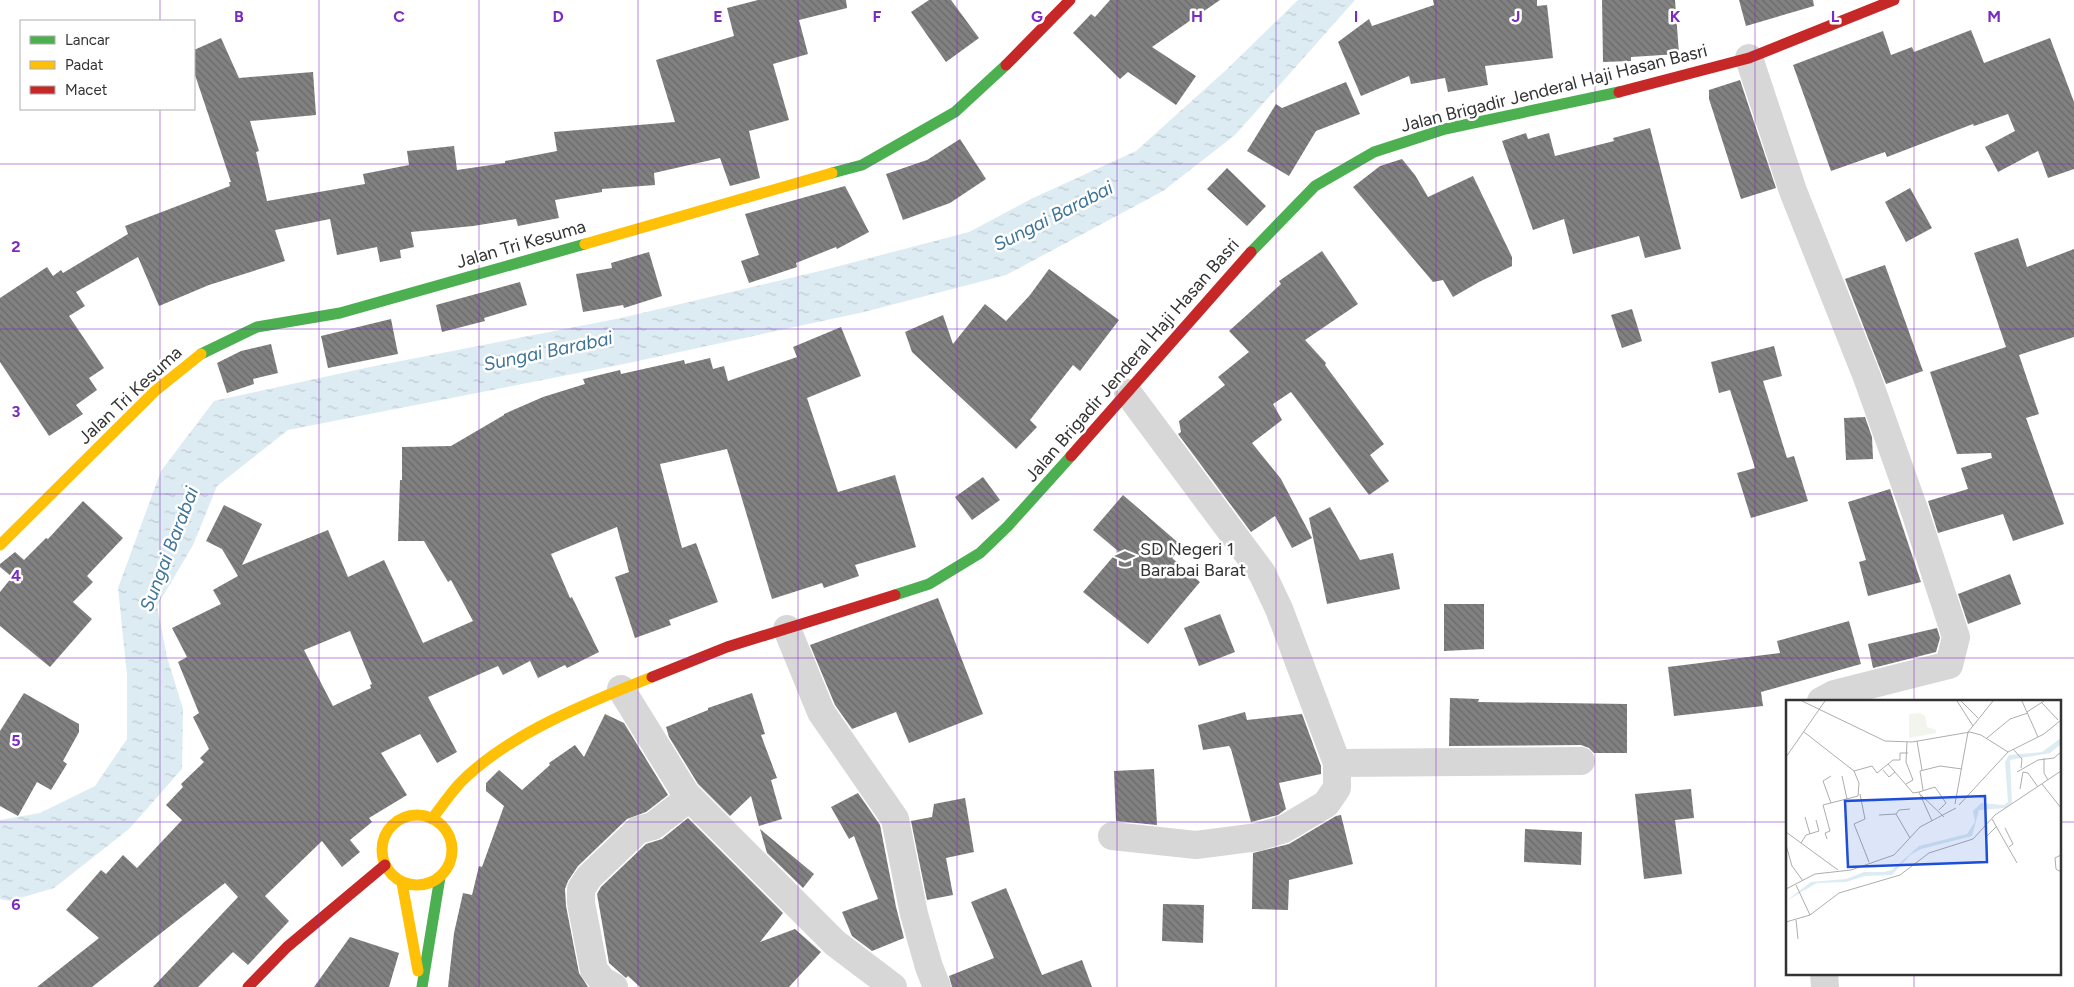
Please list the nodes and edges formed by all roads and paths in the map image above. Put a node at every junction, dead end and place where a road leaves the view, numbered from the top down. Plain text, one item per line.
1 (1070, 0) edge
2 (1894, 0) edge
3 (1749, 58) junction
4 (1128, 393) junction
5 (0, 545) edge
6 (787, 629) junction
7 (621, 689) junction
8 (1823, 700) edge
9 (1581, 761) dead end
10 (1336, 763) junction
11 (690, 798) junction
12 (432, 819) junction
13 (1112, 836) dead end
14 (385, 865) junction
15 (440, 877) junction
16 (402, 883) junction
17 (1824, 974) edge
18 (248, 987) edge
19 (422, 987) edge
20 (614, 987) edge
21 (893, 987) edge
22 (938, 987) edge
23 (1825, 987) edge

1 - 5 main road, Jalan Tri Kesuma
2 - 3 main road, Jalan Brigadir Jenderal Haji Hasan Basri
3 - 4 main road, Jalan Brigadir Jenderal Haji Hasan Basri
3 - 8 street
4 - 6 main road, Jalan Brigadir Jenderal Haji Hasan Basri
4 - 10 street
6 - 7 main road, Jalan Brigadir Jenderal Haji Hasan Basri
6 - 22 street
7 - 11 street
7 - 12 main road, Jalan Brigadir Jenderal Haji Hasan Basri
9 - 10 street
10 - 13 street
11 - 20 street
11 - 21 street
12 - 14 main road
12 - 15 main road
14 - 16 main road
14 - 18 main road
15 - 16 main road
15 - 19 main road
16 - 19 main road
17 - 23 street

